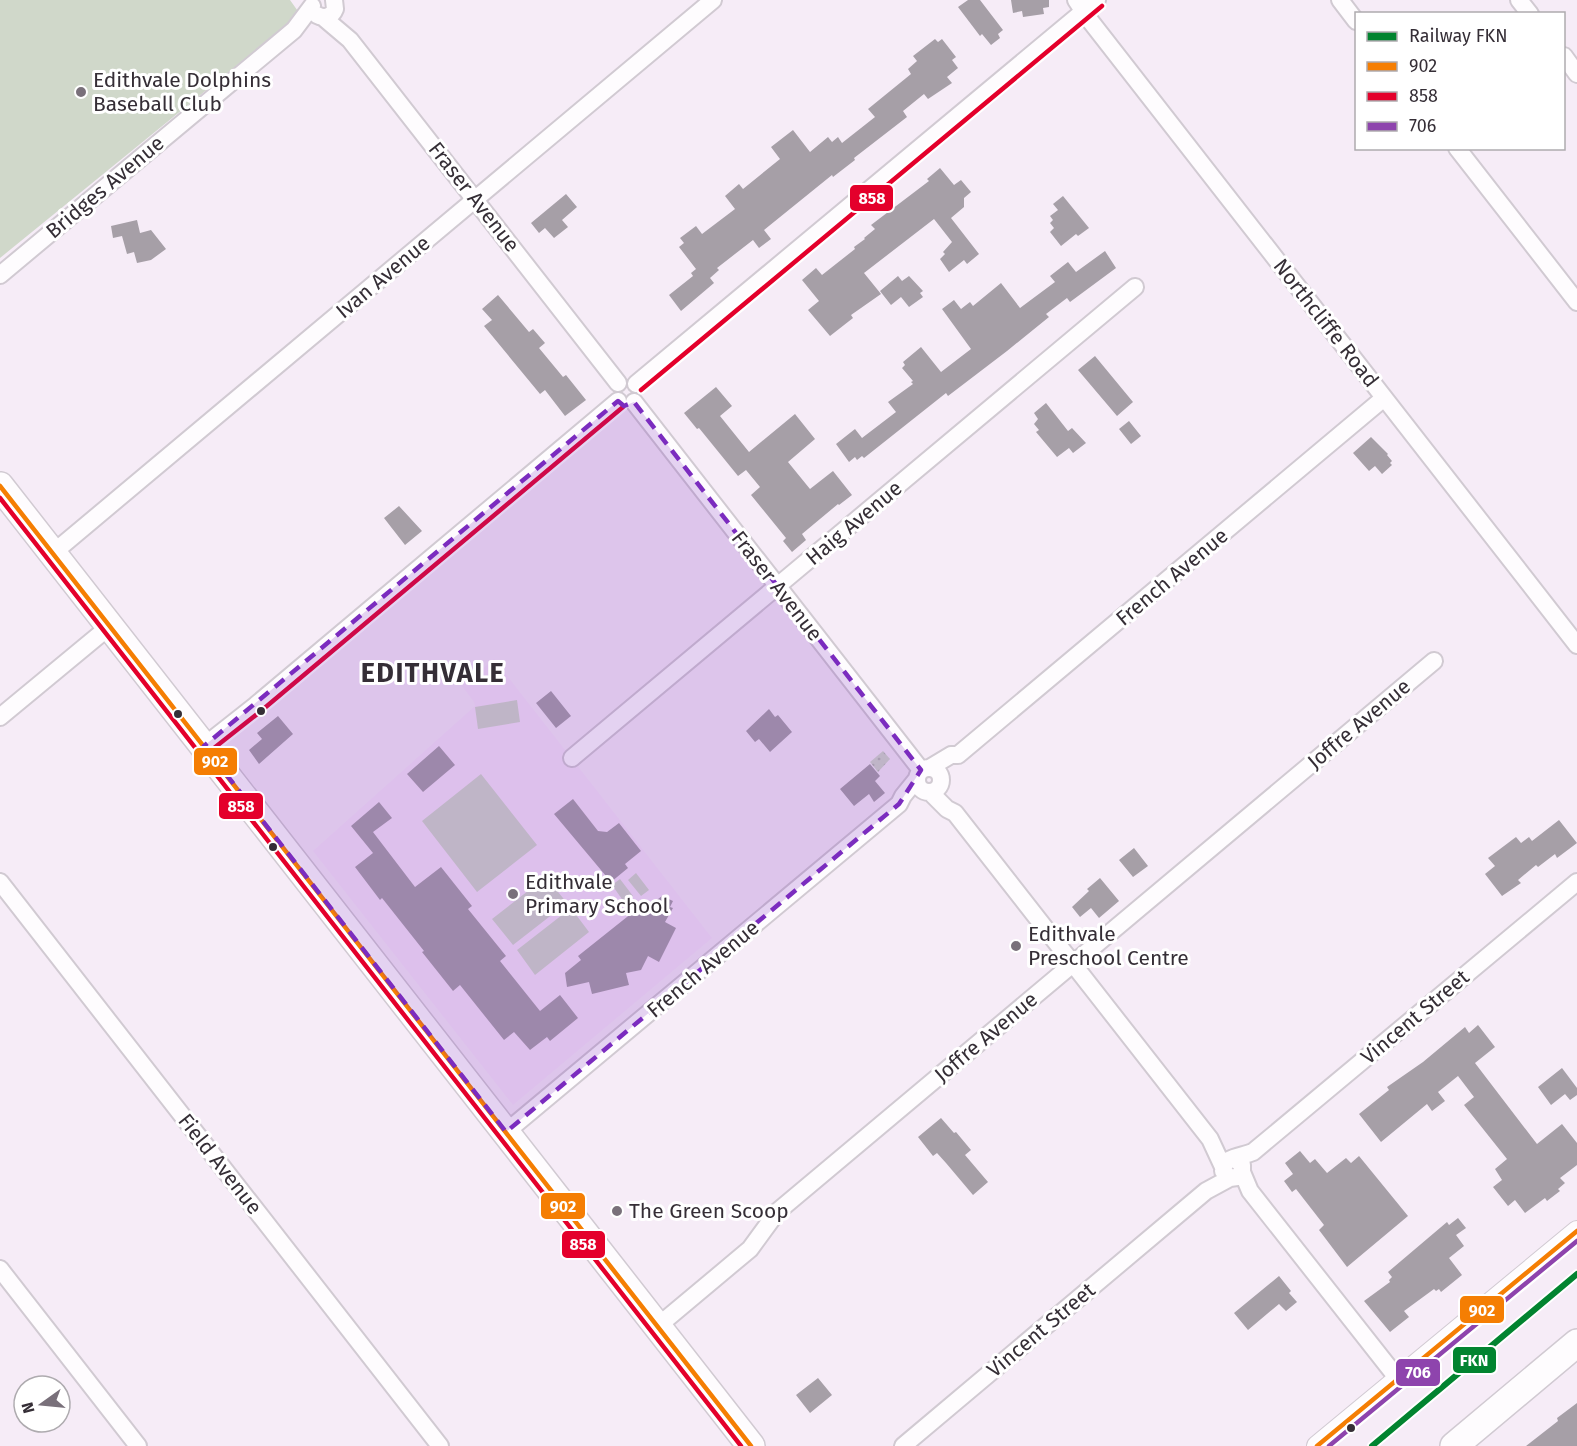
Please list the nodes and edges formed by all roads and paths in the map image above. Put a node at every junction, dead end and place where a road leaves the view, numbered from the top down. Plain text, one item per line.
1 (713, 0) edge
2 (1097, 0) edge
3 (1340, 0) edge
4 (1519, 0) edge
5 (324, 6) edge
6 (1079, 6) edge
7 (1528, 12) edge
8 (1355, 20) edge
9 (1565, 59) edge
10 (1577, 74) edge
11 (1459, 150) edge
12 (476, 199) junction
13 (0, 276) edge
14 (1134, 287) dead end
15 (1577, 302) edge
16 (618, 383) junction
17 (636, 384) junction
18 (1384, 398) junction
19 (626, 401) junction
20 (0, 486) edge
21 (52, 553) junction
22 (778, 587) junction
23 (110, 626) junction
24 (1577, 645) edge
25 (1434, 662) dead end
26 (0, 717) edge
27 (204, 746) junction
28 (572, 758) dead end
29 (929, 780) junction
30 (0, 882) edge
31 (1577, 882) edge
32 (1073, 964) junction
33 (506, 1132) junction
34 (1232, 1169) junction
35 (1577, 1231) edge
36 (0, 1269) edge
37 (658, 1326) junction
38 (1577, 1343) edge
39 (1398, 1379) junction
40 (138, 1446) edge
41 (440, 1446) edge
42 (751, 1446) edge
43 (903, 1446) edge
44 (1317, 1446) edge
45 (1454, 1446) edge

1 - 12 street, Ivan Avenue
2 - 6 street
3 - 8 street
4 - 7 street
5 - 12 street, Fraser Avenue
5 - 13 street, Bridges Avenue
6 - 17 street
6 - 18 street, Northcliffe Road
9 - 10 street
11 - 15 street
12 - 16 street, Fraser Avenue
12 - 21 street, Ivan Avenue
14 - 22 street, Haig Avenue
16 - 17 street
16 - 19 street
17 - 19 street
18 - 24 street, Northcliffe Road
18 - 29 street, French Avenue
19 - 22 street, Fraser Avenue
19 - 27 street
20 - 21 highway
21 - 23 highway
22 - 28 street, Haig Avenue
22 - 29 street, Fraser Avenue
23 - 26 street
23 - 27 highway
25 - 32 street, Joffre Avenue
27 - 33 highway
29 - 32 street, Fraser Avenue
29 - 33 street, French Avenue
30 - 41 street, Field Avenue
31 - 34 street, Vincent Street
32 - 34 street, Fraser Avenue
32 - 37 street, Joffre Avenue
33 - 37 highway
34 - 39 street
34 - 43 street, Vincent Street
35 - 39 street
36 - 40 street
37 - 42 highway
38 - 45 highway
39 - 44 street

